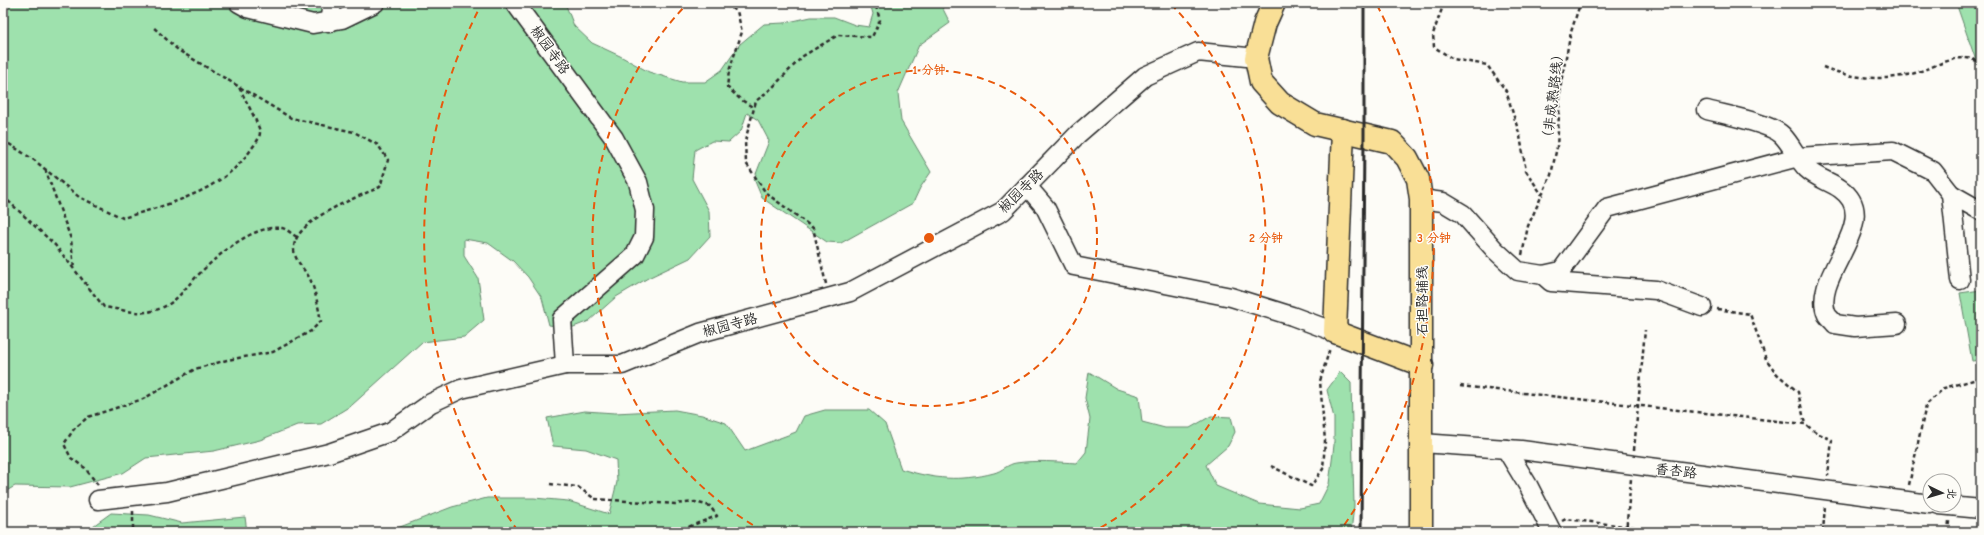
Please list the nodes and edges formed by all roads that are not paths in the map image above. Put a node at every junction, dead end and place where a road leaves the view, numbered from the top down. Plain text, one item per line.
1 (239, 3) edge
2 (332, 3) edge
3 (375, 3) edge
4 (515, 3) edge
5 (1274, 3) edge
6 (329, 23) junction
7 (1256, 58) junction
8 (1708, 110) dead end
9 (1343, 130) junction
10 (1798, 157) junction
11 (1027, 186) junction
12 (1951, 194) junction
13 (1421, 199) junction
14 (1981, 211) edge
15 (1543, 275) junction
16 (1960, 280) dead end
17 (1702, 307) road end
18 (1897, 324) dead end
19 (1335, 332) junction
20 (565, 365) junction
21 (1422, 365) junction
22 (1422, 443) junction
23 (1506, 449) junction
24 (98, 500) road end
25 (1922, 503) edge
26 (1962, 507) edge
27 (1981, 509) edge
28 (1550, 529) edge
29 (1421, 532) edge

1 - 6 street
2 - 6 street
3 - 6 street
4 - 20 street, 椒园寺路
5 - 7 main road, 石担路辅线
7 - 9 main road, 石担路辅线
7 - 11 street, 椒园寺路
8 - 10 street
9 - 13 main road, 石担路辅线
9 - 19 main road
10 - 12 street
10 - 15 street
10 - 18 street
11 - 19 street
11 - 20 street, 椒园寺路
12 - 14 street
12 - 16 street
13 - 15 street
13 - 21 main road, 石担路辅线
15 - 17 street
19 - 21 main road
20 - 24 street
21 - 22 main road, 石担路辅线
22 - 23 street, 香杏路
22 - 29 main road, 石担路辅线
23 - 25 street, 香杏路
23 - 28 street
26 - 27 street

